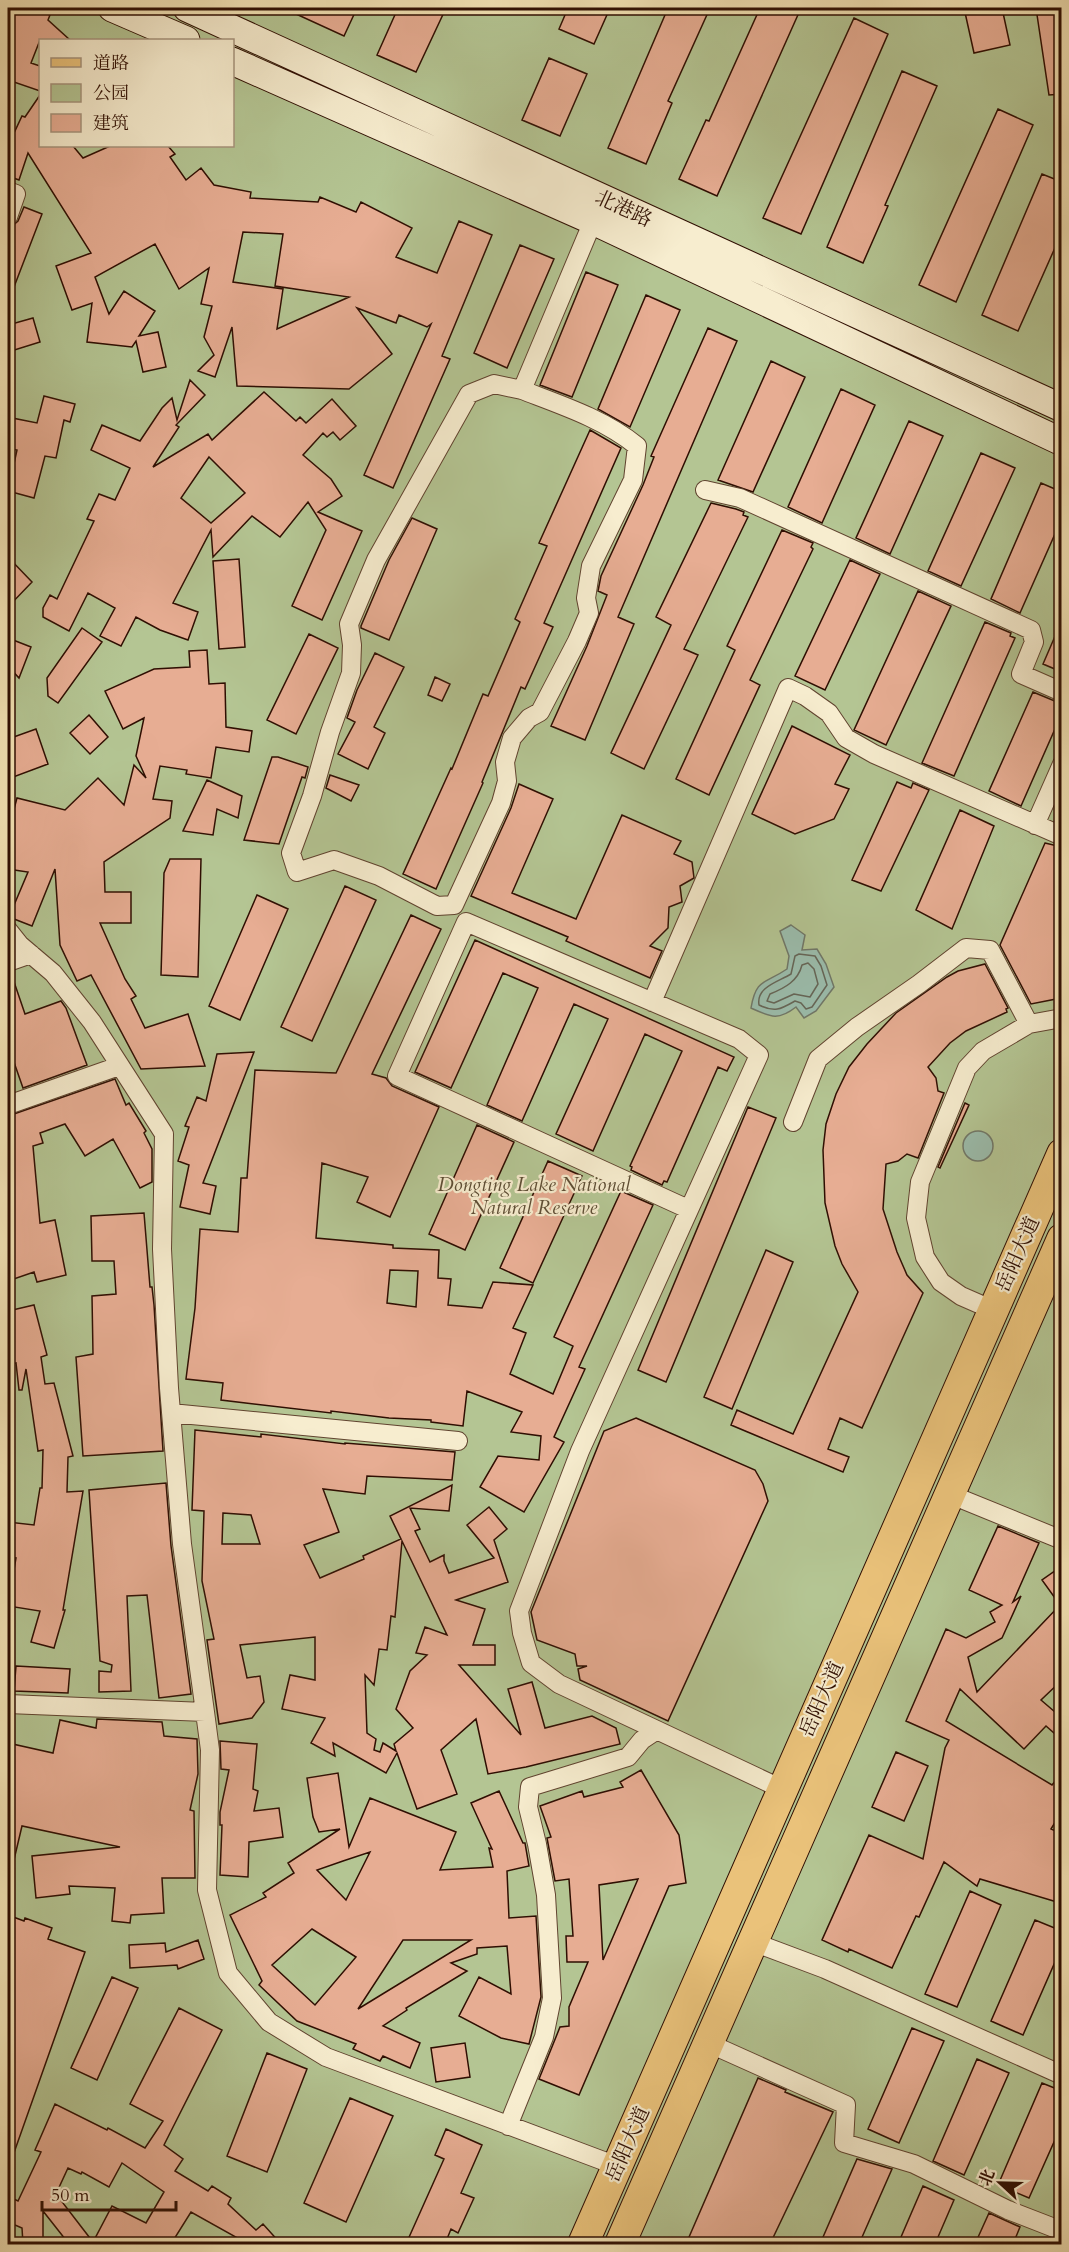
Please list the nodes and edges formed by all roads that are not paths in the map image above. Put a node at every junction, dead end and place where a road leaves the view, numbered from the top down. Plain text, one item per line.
1 (112, 8) edge
2 (187, 8) edge
3 (184, 39) edge
4 (234, 62) edge
5 (8, 191) edge
6 (8, 216) edge
7 (593, 221) junction
8 (522, 390) junction
9 (1062, 408) edge
10 (1062, 442) edge
11 (705, 490) dead end
12 (1062, 692) edge
13 (1062, 764) edge
14 (1035, 825) junction
15 (1062, 836) edge
16 (454, 905) junction
17 (466, 922) junction
18 (8, 930) edge
19 (31, 954) junction
20 (8, 962) edge
21 (652, 1002) junction
22 (1062, 1018) edge
23 (1029, 1024) junction
24 (119, 1066) junction
25 (8, 1105) edge
26 (794, 1122) dead end
27 (1062, 1154) edge
28 (688, 1209) junction
29 (1062, 1239) edge
30 (1054, 1276) edge
31 (993, 1310) junction
32 (171, 1413) junction
33 (458, 1441) dead end
34 (949, 1494) junction
35 (1062, 1540) edge
36 (8, 1704) edge
37 (205, 1712) junction
38 (657, 1730) junction
39 (782, 1789) junction
40 (753, 1942) junction
41 (708, 2043) junction
42 (1062, 2075) edge
43 (508, 2126) junction
44 (617, 2166) junction
45 (1062, 2231) edge
46 (582, 2244) edge
47 (620, 2244) edge

1 - 3 main road
2 - 9 main road, 北港路
4 - 7 main road, 北港路
5 - 6 street
7 - 8 street
7 - 10 main road, 北港路
8 - 16 street
8 - 16 street
11 - 12 street
13 - 14 street
14 - 15 street
14 - 21 street
16 - 17 street
17 - 21 street
17 - 28 street
18 - 19 street
19 - 20 street
19 - 24 street
21 - 28 street
22 - 23 street
23 - 26 street
23 - 31 street
24 - 25 street
24 - 32 street
27 - 31 main road, 岳阳大道
28 - 38 street
29 - 30 main road, 岳阳大道
30 - 34 main road, 岳阳大道
31 - 39 main road, 岳阳大道
32 - 33 street
32 - 37 street
34 - 35 street
34 - 40 main road, 岳阳大道
36 - 37 street
37 - 43 street
38 - 39 street
38 - 43 street
39 - 44 main road, 岳阳大道
40 - 41 main road, 岳阳大道
40 - 42 street
41 - 45 street
41 - 47 main road, 岳阳大道
43 - 44 street
44 - 46 main road, 岳阳大道

